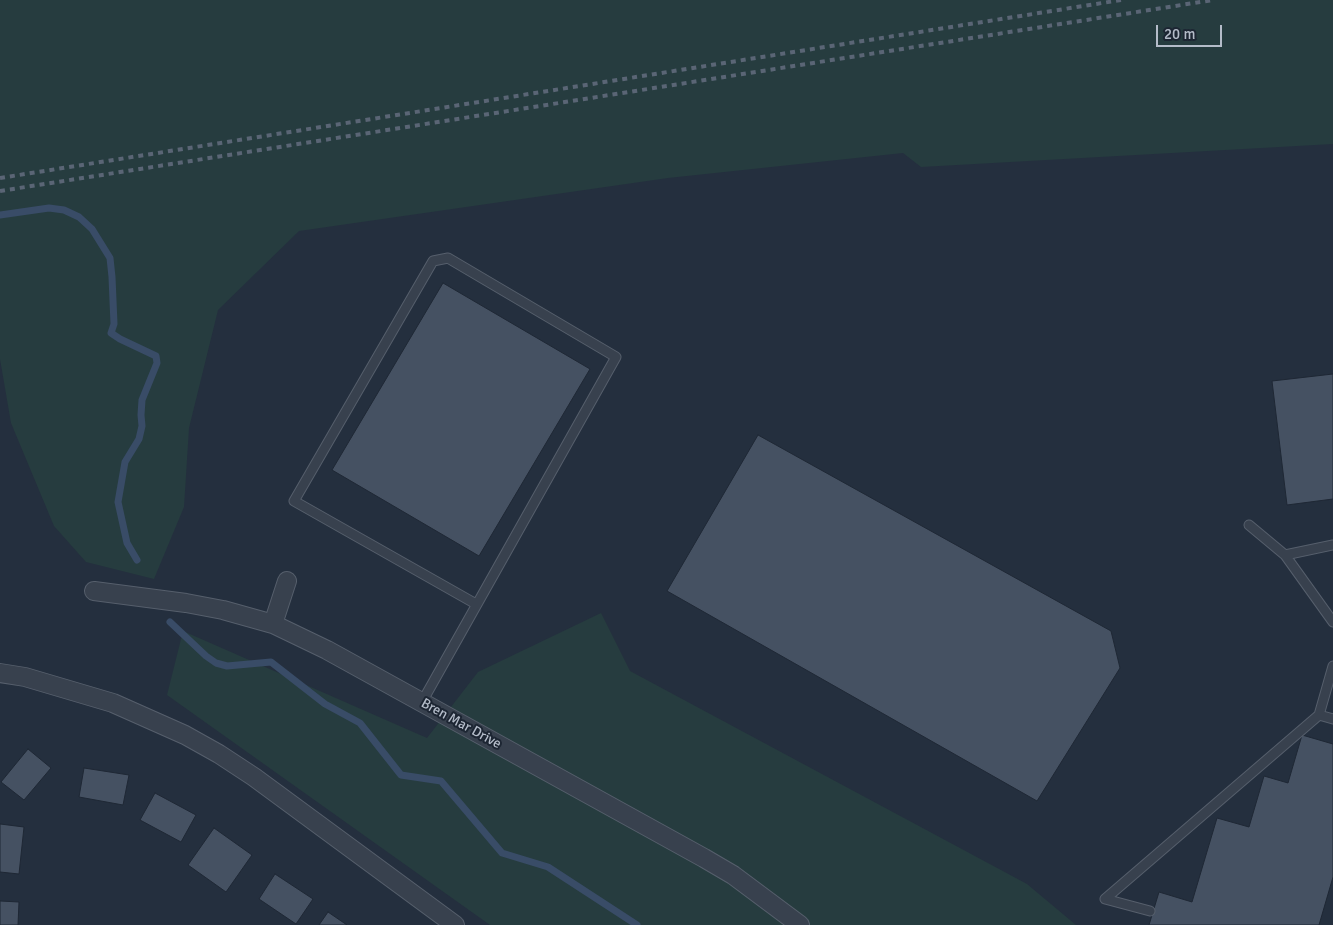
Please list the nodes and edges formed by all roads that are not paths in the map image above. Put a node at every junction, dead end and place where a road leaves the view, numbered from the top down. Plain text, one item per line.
1 (1249, 525) dead end
2 (1333, 545) edge
3 (1285, 555) junction
4 (287, 581) dead end
5 (94, 592) dead end
6 (476, 604) junction
7 (1333, 622) edge
8 (273, 624) junction
9 (1333, 666) edge
10 (0, 673) edge
11 (422, 702) junction
12 (1319, 715) junction
13 (1333, 719) edge
14 (1150, 911) dead end
15 (455, 925) edge
16 (800, 925) edge

1 - 3 lane
2 - 3 lane
3 - 7 lane
4 - 8 street
5 - 8 street, Bren Mar Drive
6 - 6 lane
6 - 11 lane
8 - 11 street, Bren Mar Drive
9 - 12 lane
10 - 15 street
11 - 16 street, Bren Mar Drive
12 - 13 lane
12 - 14 lane

